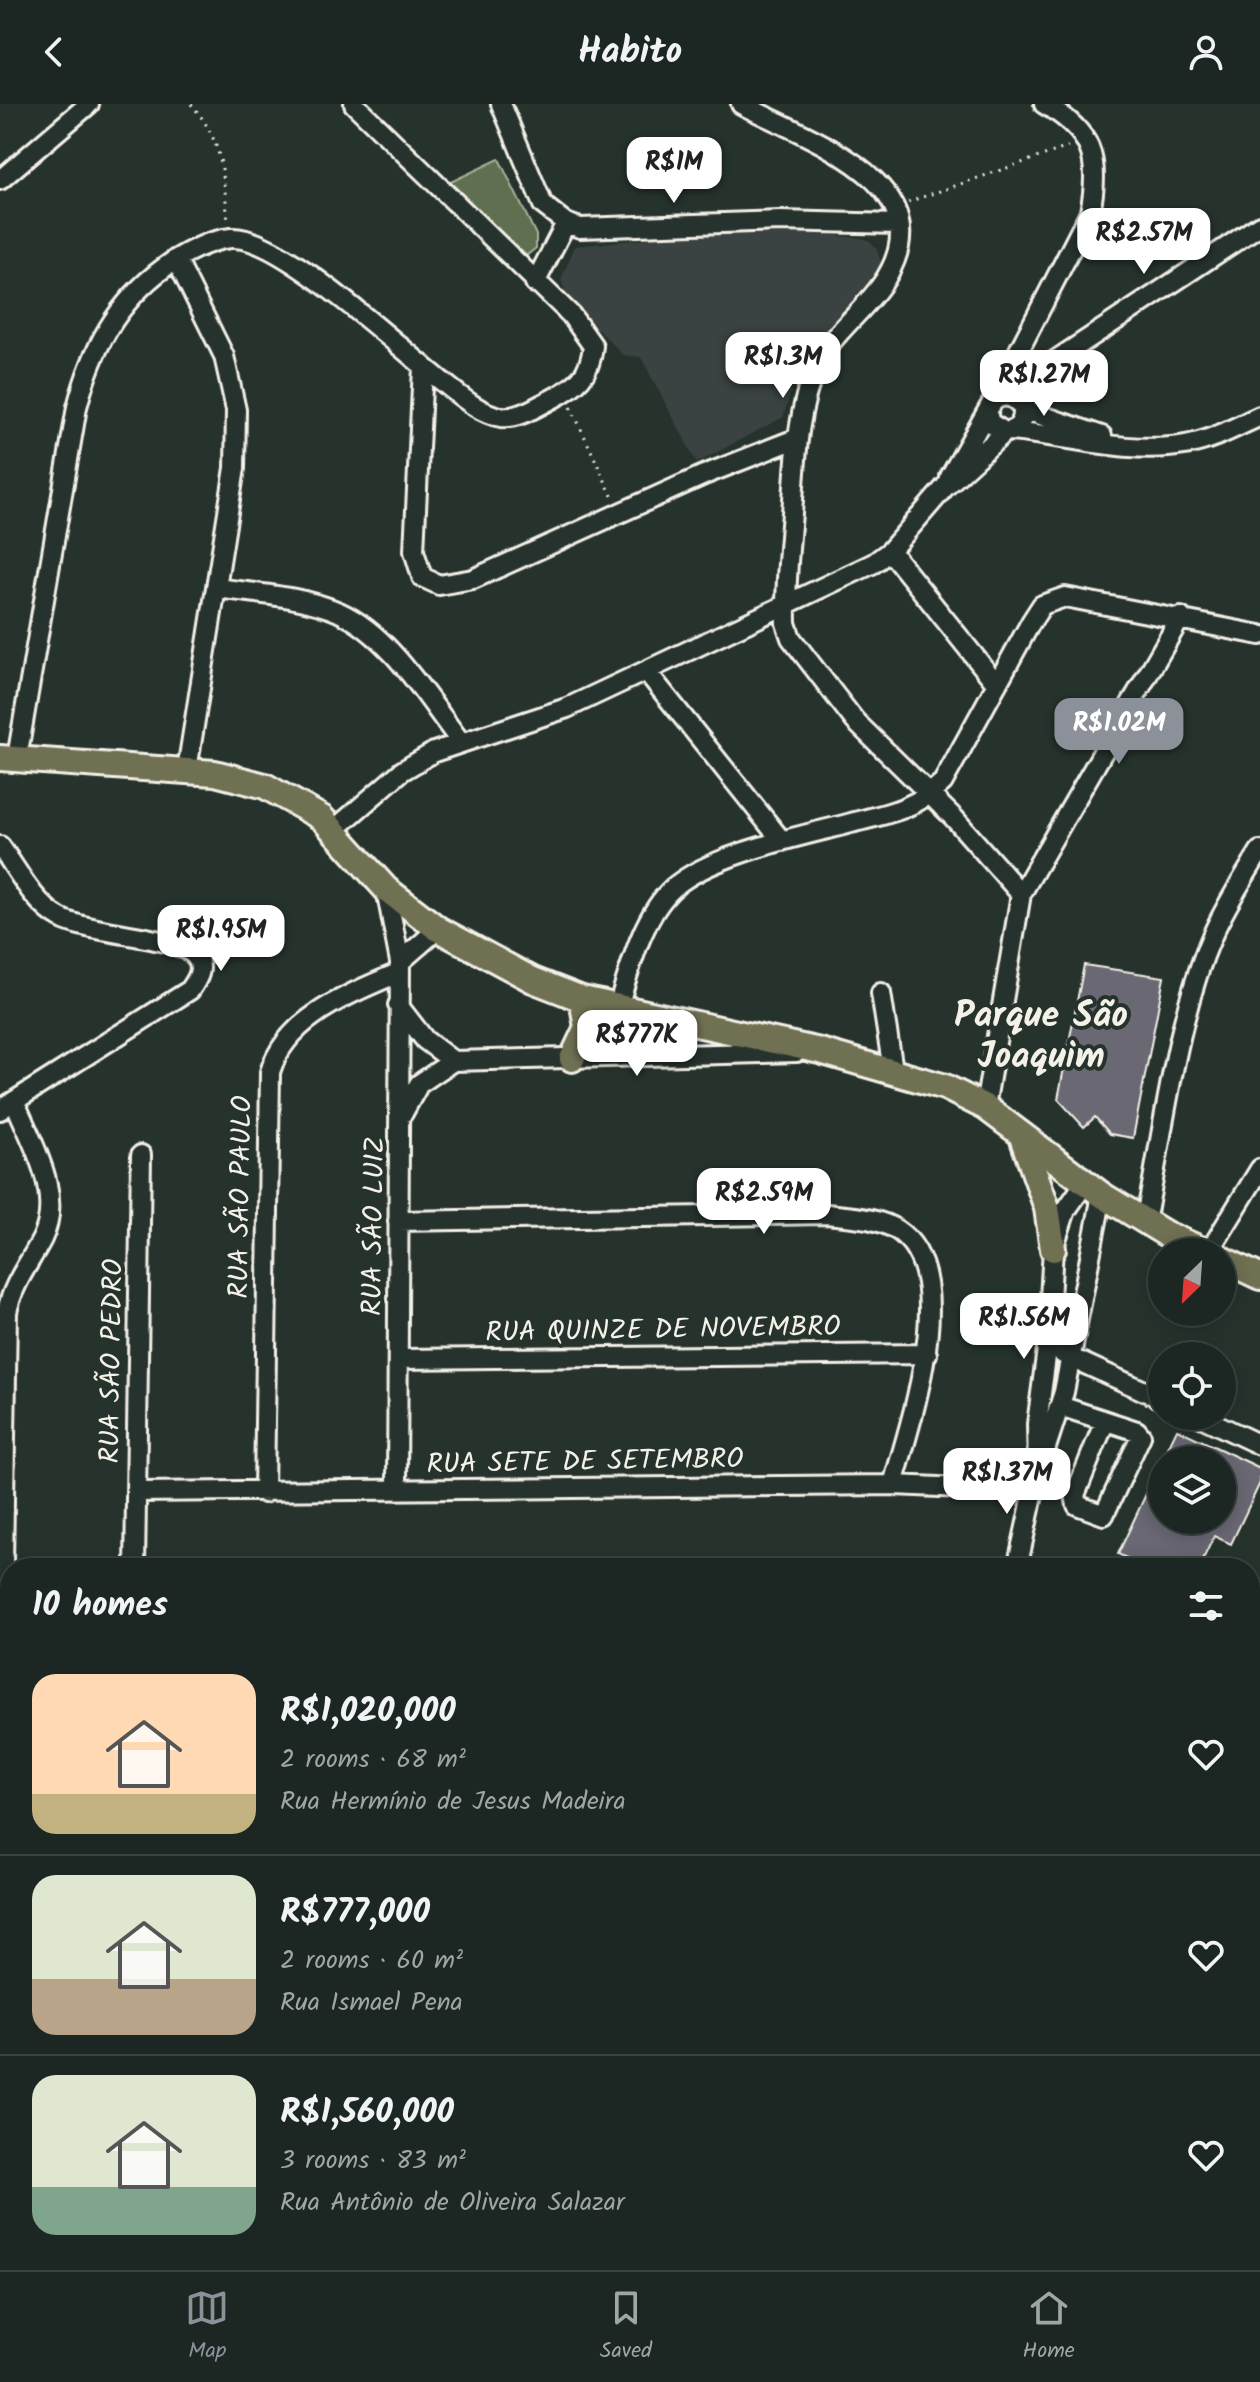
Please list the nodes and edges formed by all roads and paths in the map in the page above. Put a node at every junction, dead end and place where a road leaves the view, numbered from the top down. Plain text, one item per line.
1 (89, 104) edge
2 (191, 104) edge
3 (354, 104) edge
4 (501, 104) edge
5 (741, 104) edge
6 (1044, 104) edge
7 (1086, 140) junction
8 (0, 180) edge
9 (895, 215) junction
10 (566, 223) junction
11 (1260, 225) edge
12 (230, 238) junction
13 (176, 259) junction
14 (535, 283) junction
15 (1024, 339) junction
16 (1056, 360) junction
17 (423, 367) junction
18 (565, 392) junction
19 (994, 403) junction
20 (1022, 407) junction
21 (1260, 416) edge
22 (1008, 432) junction
23 (798, 438) junction
24 (1122, 446) junction
25 (945, 487) junction
26 (620, 513) junction
27 (890, 551) junction
28 (218, 588) junction
29 (785, 605) junction
30 (1181, 617) junction
31 (1260, 635) edge
32 (647, 672) junction
33 (995, 682) junction
34 (460, 741) junction
35 (9, 758) edge
36 (187, 770) junction
37 (928, 796) junction
38 (334, 830) junction
39 (782, 841) junction
40 (0, 846) edge
41 (1260, 851) edge
42 (386, 889) junction
43 (1021, 894) junction
44 (438, 929) junction
45 (400, 967) junction
46 (881, 993) dead end
47 (582, 999) junction
48 (398, 1005) junction
49 (618, 1007) junction
50 (820, 1051) junction
51 (572, 1059) junction
52 (453, 1061) junction
53 (893, 1070) junction
54 (8, 1106) edge
55 (985, 1107) junction
56 (402, 1115) junction
57 (1021, 1134) junction
58 (141, 1155) dead end
59 (1260, 1169) edge
60 (1094, 1189) junction
61 (398, 1221) junction
62 (1145, 1222) junction
63 (1179, 1238) edge
64 (1217, 1238) edge
65 (1053, 1249) junction
66 (1236, 1266) edge
67 (1260, 1277) edge
68 (1047, 1349) junction
69 (927, 1354) junction
70 (1072, 1356) junction
71 (399, 1359) junction
72 (1148, 1392) edge
73 (1060, 1406) junction
74 (1105, 1421) junction
75 (1228, 1430) edge
76 (1260, 1445) edge
77 (1038, 1472) junction
78 (893, 1485) junction
79 (397, 1490) junction
80 (1034, 1491) junction
81 (136, 1492) junction
82 (264, 1493) junction
83 (3, 1558) edge
84 (135, 1558) edge
85 (1019, 1558) edge

1 - 8 street
2 - 12 path
3 - 14 street
4 - 10 street
5 - 9 street
6 - 7 street
7 - 9 path
7 - 15 street
9 - 10 street
9 - 23 street
10 - 14 street
11 - 16 street
12 - 13 street
12 - 17 street
13 - 28 street
13 - 35 street
14 - 18 street
15 - 16 street
15 - 19 street
16 - 19 street
16 - 20 street
17 - 18 street
17 - 26 street
18 - 26 path
19 - 20 street
19 - 22 street
19 - 25 street
20 - 22 street
20 - 24 street
21 - 24 street
22 - 24 street
22 - 25 street
23 - 26 street
23 - 29 street
25 - 27 street
27 - 29 street
27 - 33 street
28 - 34 street
28 - 36 street
29 - 32 street
29 - 37 street
30 - 31 street
30 - 33 street
30 - 43 street
32 - 34 street
32 - 39 street
33 - 37 street
34 - 38 street
35 - 36 main road
36 - 38 main road
37 - 39 street
37 - 43 street
38 - 42 main road
39 - 49 street
40 - 54 street
41 - 62 street
42 - 44 main road
42 - 45 street, RUA SÃO LUIZ
43 - 55 street
44 - 45 street
44 - 47 main road
45 - 48 street, RUA SÃO LUIZ
45 - 82 street, RUA SÃO PAULO
46 - 53 street
47 - 49 main road
47 - 51 main road
48 - 52 street
48 - 56 street, RUA SÃO LUIZ
49 - 50 main road
50 - 51 street
50 - 53 main road
51 - 52 street
52 - 56 street
53 - 55 main road
54 - 83 street
55 - 57 main road
56 - 61 street, RUA SÃO LUIZ
57 - 60 main road
57 - 65 main road
58 - 81 street, RUA SÃO PEDRO
59 - 64 street
60 - 62 main road
60 - 65 street
60 - 70 street
61 - 69 street
61 - 71 street, RUA SÃO LUIZ
62 - 63 main road
65 - 68 street
66 - 67 main road
68 - 70 street
68 - 77 street
69 - 71 street, RUA QUINZE DE NOVEMBRO
69 - 78 street
70 - 72 street
70 - 73 street
71 - 79 street, RUA SÃO LUIZ
73 - 74 street
73 - 77 street
74 - 74 street
75 - 76 street
77 - 80 street
78 - 79 street, RUA SETE DE SETEMBRO
78 - 80 street, RUA SETE DE SETEMBRO
79 - 82 street, RUA SETE DE SETEMBRO
80 - 85 street
81 - 82 street, RUA SETE DE SETEMBRO
81 - 84 street, RUA SÃO PEDRO

